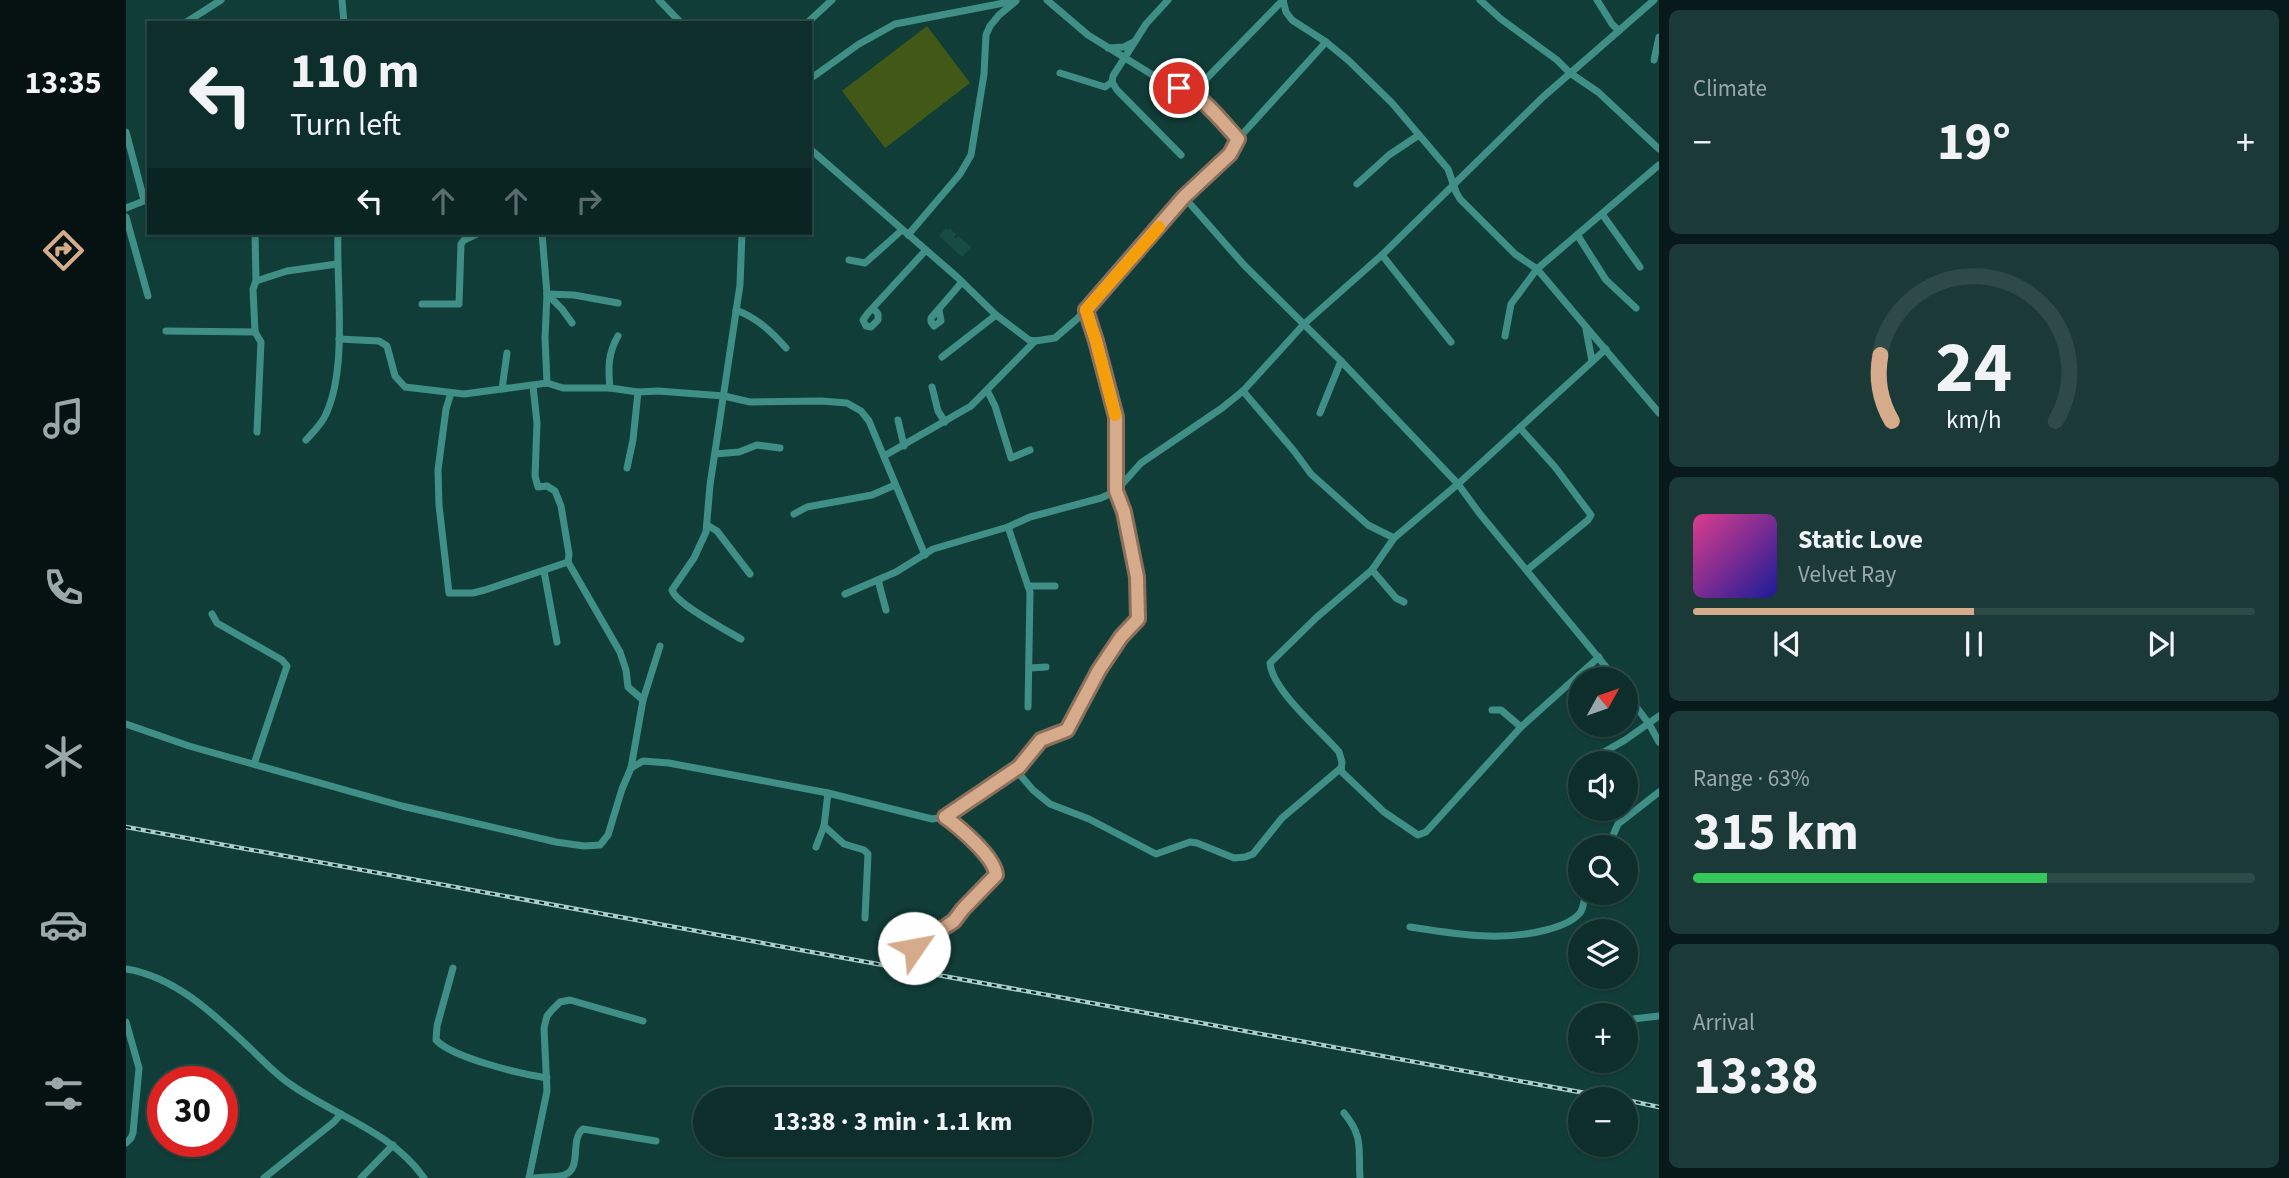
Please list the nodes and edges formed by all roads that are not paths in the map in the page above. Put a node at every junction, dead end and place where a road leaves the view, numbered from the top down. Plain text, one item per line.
1 (221, 0) edge
2 (342, 0) edge
3 (659, 0) edge
4 (832, 0) edge
5 (1017, 0) edge
6 (1047, 0) edge
7 (1168, 0) edge
8 (1283, 0) edge
9 (1479, 0) edge
10 (1494, 0) edge
11 (1597, 0) edge
12 (1654, 0) edge
13 (1493, 12) junction
14 (1269, 16) junction
15 (1288, 16) junction
16 (188, 21) edge
17 (344, 21) edge
18 (679, 21) edge
19 (809, 21) edge
20 (1619, 31) junction
21 (1659, 37) edge
22 (1135, 41) junction
23 (1326, 42) junction
24 (1108, 48) junction
25 (1124, 59) junction
26 (1654, 60) dead end
27 (1060, 73) dead end
28 (1570, 73) junction
29 (812, 78) edge
30 (1112, 82) junction
31 (1201, 82) junction
32 (1184, 88) junction
33 (1198, 97) junction
34 (126, 132) edge
35 (1419, 135) junction
36 (1238, 139) junction
37 (1659, 149) edge
38 (812, 151) edge
39 (1181, 155) dead end
40 (1659, 165) edge
41 (1357, 184) dead end
42 (1453, 186) junction
43 (1184, 197) junction
44 (146, 199) edge
45 (126, 208) edge
46 (1602, 214) junction
47 (126, 218) edge
48 (905, 233) junction
49 (255, 235) edge
50 (338, 235) edge
51 (542, 235) edge
52 (742, 235) edge
53 (464, 236) edge
54 (1578, 236) junction
55 (926, 250) junction
56 (1382, 255) junction
57 (849, 260) dead end
58 (337, 264) junction
59 (1640, 267) dead end
60 (1537, 269) junction
61 (256, 281) junction
62 (962, 282) junction
63 (547, 294) junction
64 (148, 296) dead end
65 (618, 303) dead end
66 (422, 304) dead end
67 (873, 308) dead end
68 (1636, 308) dead end
69 (736, 310) junction
70 (939, 310) dead end
71 (1086, 310) junction
72 (996, 315) junction
73 (572, 323) dead end
74 (1304, 324) junction
75 (1585, 326) junction
76 (166, 331) dead end
77 (255, 332) junction
78 (618, 336) dead end
79 (1505, 336) dead end
80 (339, 339) junction
81 (1035, 341) junction
82 (1451, 342) dead end
83 (786, 348) dead end
84 (1606, 349) junction
85 (507, 353) dead end
86 (942, 357) dead end
87 (1341, 361) junction
88 (1592, 361) junction
89 (547, 383) junction
90 (533, 386) junction
91 (932, 387) dead end
92 (610, 388) junction
93 (502, 389) junction
94 (1242, 391) junction
95 (638, 392) junction
96 (988, 392) junction
97 (451, 393) junction
98 (724, 396) junction
99 (1320, 413) dead end
100 (1659, 413) edge
101 (898, 419) dead end
102 (945, 422) junction
103 (1520, 428) junction
104 (257, 432) dead end
105 (306, 440) dead end
106 (904, 446) junction
107 (780, 448) dead end
108 (1030, 450) dead end
109 (715, 454) junction
110 (884, 456) junction
111 (627, 468) dead end
112 (1458, 484) junction
113 (895, 485) junction
114 (1116, 491) junction
115 (794, 514) dead end
116 (707, 525) junction
117 (1008, 527) junction
118 (1394, 538) junction
119 (925, 555) junction
120 (568, 562) junction
121 (1372, 570) junction
122 (1527, 570) junction
123 (544, 571) junction
124 (750, 574) dead end
125 (878, 580) junction
126 (1028, 586) junction
127 (1055, 586) dead end
128 (845, 594) dead end
129 (1404, 601) dead end
130 (886, 610) dead end
131 (212, 614) dead end
132 (740, 639) dead end
133 (557, 642) dead end
134 (660, 646) dead end
135 (1599, 657) junction
136 (1046, 667) dead end
137 (1607, 667) edge
138 (1030, 668) junction
139 (643, 700) junction
140 (1028, 707) dead end
141 (1638, 709) edge
142 (1492, 710) dead end
143 (1659, 716) edge
144 (126, 724) edge
145 (1649, 724) junction
146 (1521, 727) junction
147 (1659, 741) edge
148 (1605, 751) edge
149 (254, 764) junction
150 (631, 768) junction
151 (1341, 768) junction
152 (1015, 769) junction
153 (1659, 792) edge
154 (828, 793) junction
155 (945, 817) junction
156 (824, 826) junction
157 (1613, 835) edge
158 (816, 847) dead end
159 (1582, 905) edge
160 (865, 918) dead end
161 (1410, 927) dead end
162 (914, 948) dead end
163 (126, 968) edge
164 (453, 968) dead end
165 (1659, 1016) edge
166 (1638, 1018) edge
167 (643, 1021) dead end
168 (126, 1022) edge
169 (547, 1078) junction
170 (1345, 1113) dead end
171 (341, 1114) junction
172 (656, 1141) dead end
173 (126, 1143) edge
174 (393, 1145) junction
175 (264, 1178) edge
176 (361, 1178) edge
177 (425, 1178) edge
178 (529, 1178) edge
179 (535, 1178) edge
180 (1360, 1178) edge

1 - 16 street
2 - 17 street
3 - 18 street
4 - 19 street
5 - 29 street
5 - 48 street
6 - 24 street
7 - 22 street
8 - 14 street
8 - 15 street
9 - 13 street
10 - 13 street
11 - 20 street
12 - 20 street
13 - 28 street
14 - 15 street
14 - 31 street
15 - 23 street
20 - 28 street
21 - 26 street
22 - 24 street
22 - 25 street
23 - 35 street
23 - 36 street
24 - 25 street
25 - 30 street
25 - 32 street
27 - 30 street
28 - 37 street
28 - 42 street
30 - 39 street
31 - 32 street
31 - 33 street
32 - 33 street
33 - 36 street
34 - 44 street
35 - 41 street
35 - 42 street
36 - 43 street
38 - 48 street
40 - 46 street
42 - 56 street
42 - 60 street
43 - 71 street
43 - 74 street
44 - 45 street
46 - 54 street
46 - 59 street
47 - 64 street
48 - 55 street
48 - 57 street
49 - 61 street
50 - 58 street
51 - 63 street
52 - 69 street
53 - 66 street
54 - 60 street
54 - 68 street
55 - 62 street
55 - 67 street
56 - 74 street
56 - 82 street
58 - 61 street
58 - 80 street
60 - 75 street
60 - 79 street
61 - 77 street
62 - 70 street
62 - 72 street
63 - 65 street
63 - 73 street
63 - 89 street
69 - 83 street
69 - 98 street
71 - 81 street
71 - 114 street
72 - 81 street
72 - 86 street
74 - 87 street
74 - 94 street
75 - 84 street
75 - 88 street
76 - 77 street
77 - 104 street
78 - 92 street
80 - 97 street
80 - 105 street
81 - 96 street
84 - 88 street
84 - 100 street
85 - 93 street
87 - 99 street
87 - 112 street
88 - 103 street
89 - 90 street
89 - 92 street
90 - 93 street
90 - 120 street
91 - 102 street
92 - 95 street
93 - 97 street
94 - 114 street
94 - 118 street
95 - 98 street
95 - 111 street
96 - 102 street
96 - 108 street
97 - 123 street
98 - 109 street
98 - 110 street
101 - 106 street
102 - 106 street
103 - 112 street
103 - 122 street
106 - 110 street
107 - 109 street
109 - 116 street
110 - 113 street
112 - 118 street
112 - 122 street
113 - 115 street
113 - 119 street
114 - 117 street
114 - 152 street
116 - 124 street
116 - 132 street
117 - 119 street
117 - 126 street
118 - 121 street
119 - 125 street
120 - 123 street
120 - 139 street
121 - 129 street
121 - 151 street
122 - 135 street
123 - 133 street
125 - 128 street
125 - 130 street
126 - 127 street
126 - 138 street
131 - 149 street
134 - 139 street
135 - 137 street
135 - 146 street
136 - 138 street
138 - 140 street
139 - 150 street
141 - 145 street
142 - 146 street
143 - 145 street
144 - 149 street
145 - 147 street
145 - 148 street
146 - 151 street
149 - 150 street
150 - 154 street
151 - 152 street
152 - 155 street
153 - 157 street
154 - 155 street
154 - 156 street
155 - 162 street
156 - 158 street
156 - 160 street
159 - 161 street
163 - 171 street
164 - 169 street
165 - 166 street
167 - 169 street
168 - 173 street
169 - 178 street
170 - 180 street
171 - 174 street
171 - 175 street
172 - 179 street
174 - 176 street
174 - 177 street

